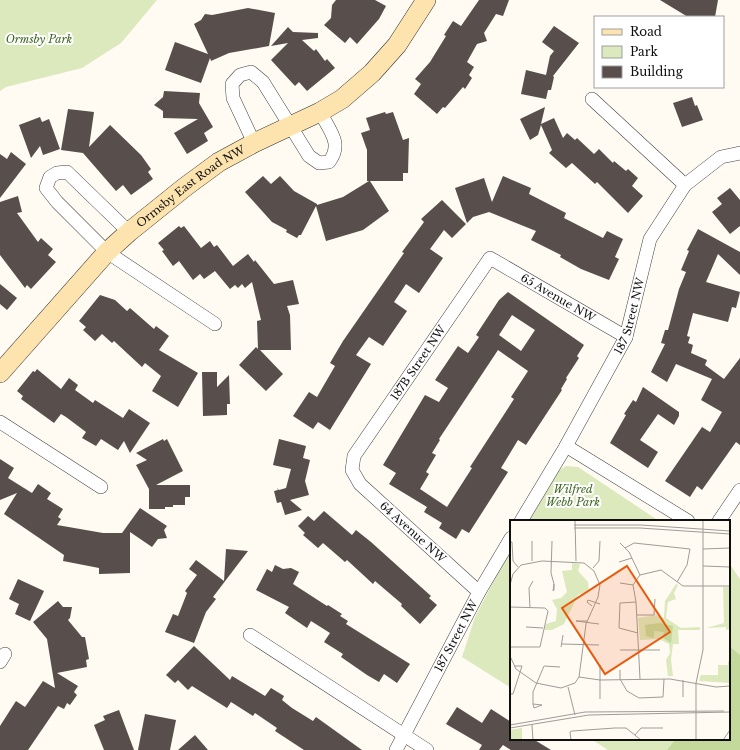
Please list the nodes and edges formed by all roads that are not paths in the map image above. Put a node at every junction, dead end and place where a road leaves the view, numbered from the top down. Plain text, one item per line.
1 (426, 0) edge
2 (592, 99) dead end
3 (320, 112) junction
4 (292, 126) junction
5 (254, 144) junction
6 (740, 153) edge
7 (686, 184) junction
8 (129, 232) junction
9 (107, 252) junction
10 (490, 258) joint
11 (215, 324) dead end
12 (626, 337) junction
13 (0, 373) edge
14 (0, 422) edge
15 (566, 446) junction
16 (352, 470) joint
17 (101, 487) dead end
18 (740, 490) edge
19 (522, 520) edge
20 (686, 520) edge
21 (720, 520) edge
22 (510, 540) edge
23 (479, 592) junction
24 (250, 635) dead end
25 (405, 735) junction
26 (396, 750) edge
27 (427, 750) edge

1 - 3 street, Ormsby East Road NW
2 - 7 street
3 - 4 street, Ormsby East Road NW
3 - 4 street, Ormsby East Road NW
4 - 5 street, Ormsby East Road NW
4 - 5 street, Ormsby East Road NW
5 - 8 street, Ormsby East Road NW
6 - 7 street, 187 Street NW
7 - 12 street, 187 Street NW
8 - 9 street, Ormsby East Road NW
8 - 9 street, Ormsby East Road NW
9 - 11 street, Ormsby East Road NW
9 - 13 street, Ormsby East Road NW
10 - 12 street, 65 Avenue NW
10 - 16 street, 187B Street NW
12 - 15 street, 187 Street NW
14 - 17 street
15 - 19 street, 187 Street NW
15 - 20 street
16 - 23 street, 64 Avenue NW
18 - 21 street
22 - 23 street, 187 Street NW
23 - 25 street, 187 Street NW
24 - 25 street
25 - 26 street, 187 Street NW
25 - 27 street

